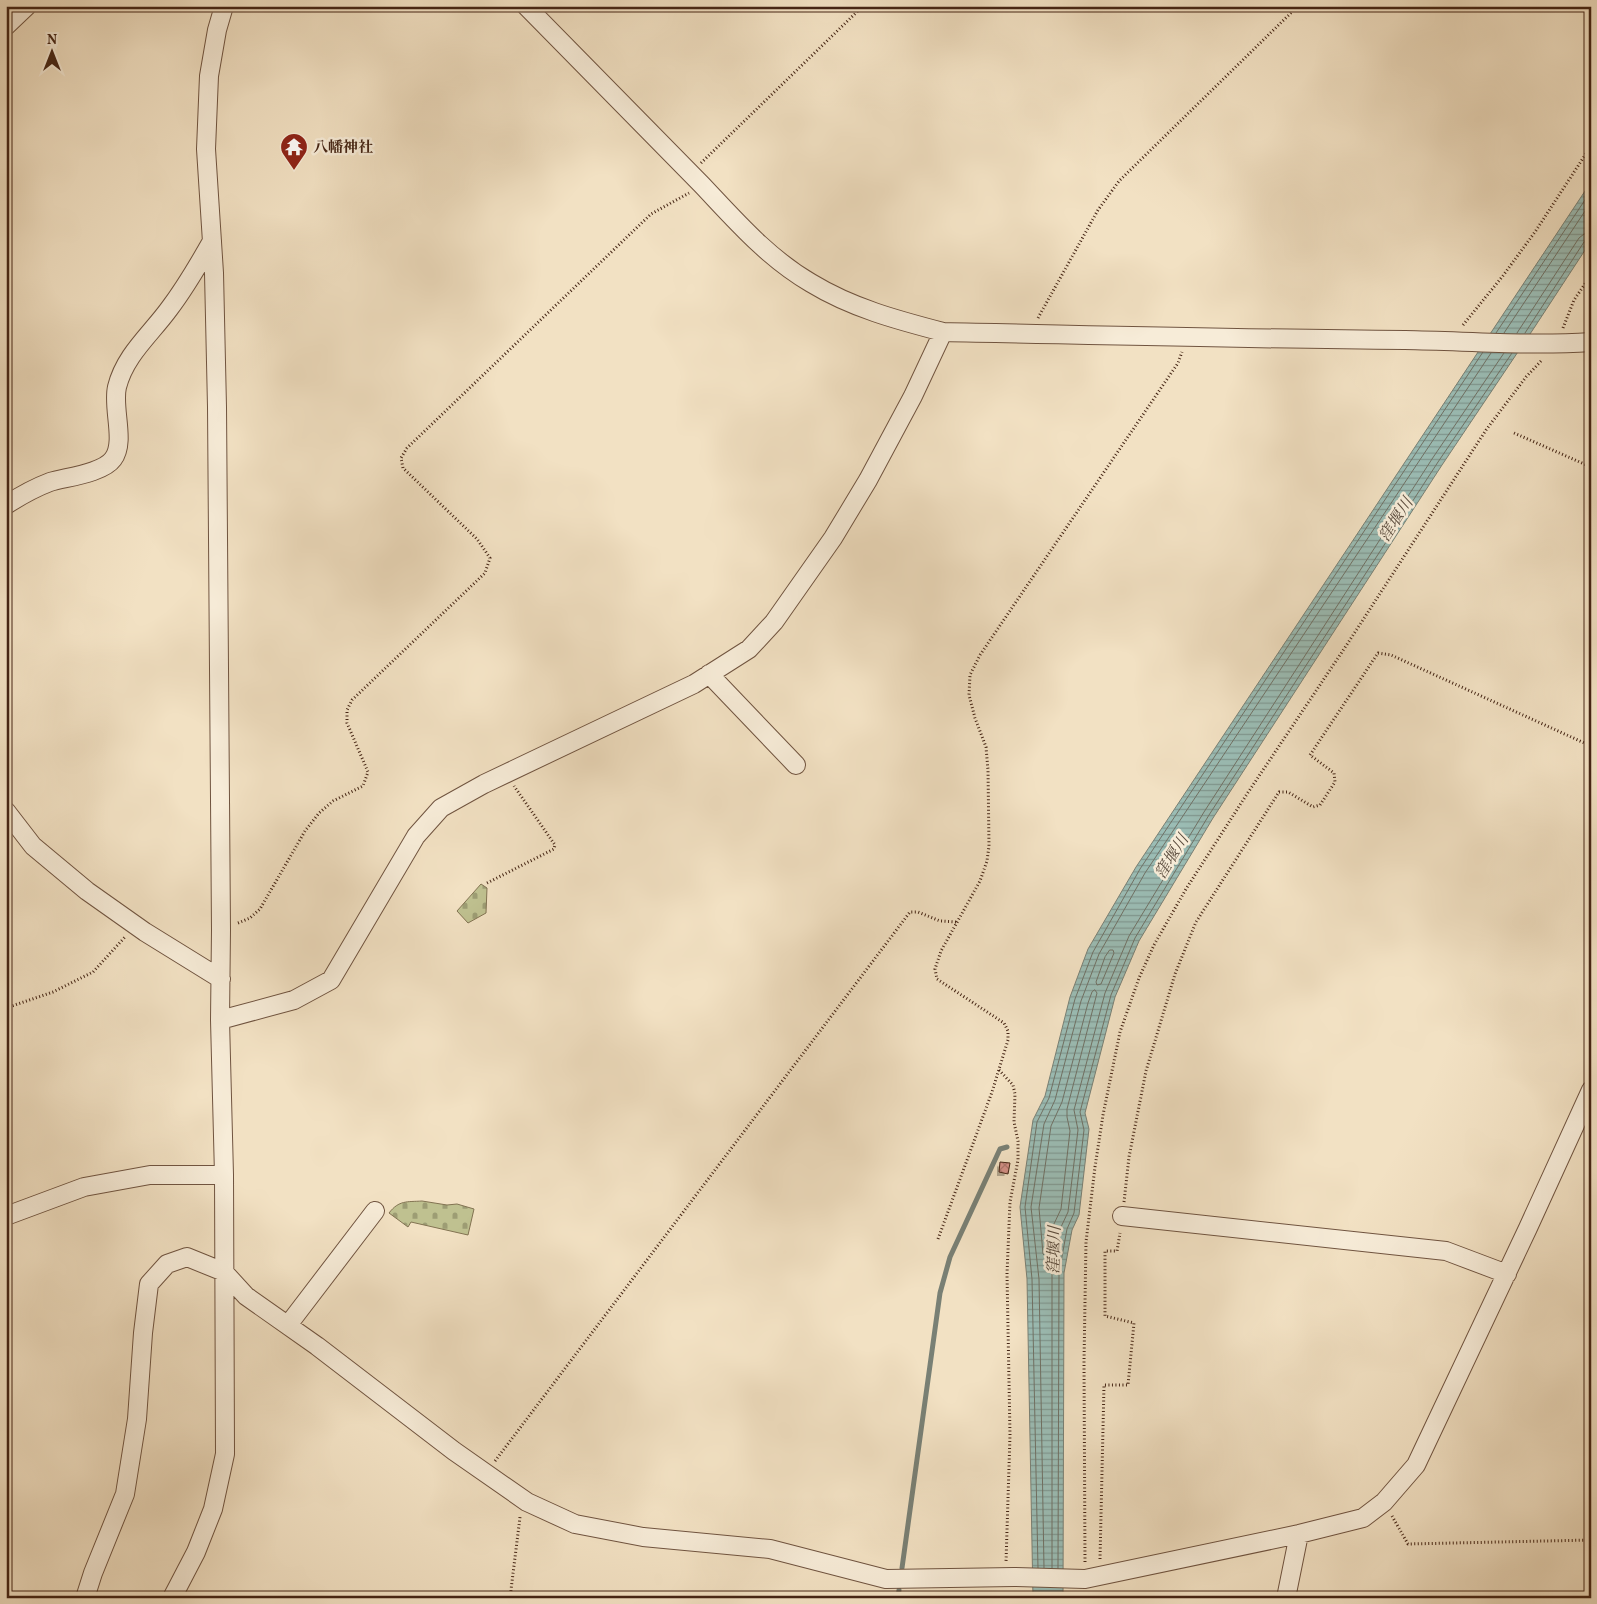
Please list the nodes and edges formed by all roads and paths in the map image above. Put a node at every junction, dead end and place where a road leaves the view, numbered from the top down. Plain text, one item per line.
1 (26, 6) edge
2 (224, 6) edge
3 (526, 6) edge
4 (864, 6) edge
5 (1298, 6) edge
6 (6, 26) edge
7 (1591, 146) edge
8 (690, 173) junction
9 (702, 186) junction
10 (212, 242) junction
11 (1591, 275) edge
12 (943, 332) junction
13 (1029, 334) junction
14 (1186, 337) junction
15 (1453, 341) junction
16 (1591, 342) edge
17 (1556, 344) junction
18 (1514, 433) dead end
19 (1591, 467) edge
20 (6, 505) edge
21 (709, 674) junction
22 (1591, 746) edge
23 (796, 765) dead end
24 (505, 774) junction
25 (6, 810) edge
26 (487, 883) dead end
27 (958, 922) junction
28 (136, 925) junction
29 (220, 930) junction
30 (221, 979) junction
31 (6, 1008) edge
32 (220, 1020) junction
33 (999, 1070) junction
34 (1591, 1090) edge
35 (224, 1176) junction
36 (375, 1211) dead end
37 (6, 1216) edge
38 (1122, 1216) junction
39 (938, 1239) dead end
40 (224, 1272) junction
41 (1506, 1274) junction
42 (288, 1325) junction
43 (486, 1473) junction
44 (523, 1499) junction
45 (1384, 1502) junction
46 (1299, 1534) junction
47 (1591, 1540) edge
48 (1010, 1577) junction
49 (1093, 1578) junction
50 (85, 1598) edge
51 (172, 1598) edge
52 (510, 1598) edge
53 (1286, 1598) edge

1 - 6 street
2 - 10 street
3 - 8 street
4 - 8 path
5 - 13 path
7 - 15 path
8 - 9 street
9 - 12 street
9 - 29 path
10 - 20 street
10 - 29 street
11 - 17 path
12 - 13 street
12 - 21 street
13 - 14 street
14 - 15 street
14 - 27 path
15 - 17 street
16 - 17 street
17 - 49 path
18 - 19 path
21 - 23 street
21 - 24 street
22 - 38 path
24 - 26 path
24 - 32 street
25 - 28 street
27 - 33 path
27 - 43 path
28 - 30 street
28 - 31 path
29 - 30 street
30 - 32 street
32 - 35 street
33 - 39 path
33 - 48 path
34 - 41 street
35 - 37 street
35 - 40 street
36 - 42 street
38 - 41 street
38 - 49 path
40 - 42 street
40 - 50 street
40 - 51 street
41 - 45 street
42 - 43 street
43 - 44 street
44 - 48 street
44 - 52 path
45 - 46 street
45 - 47 path
46 - 49 street
46 - 53 street
48 - 49 street

